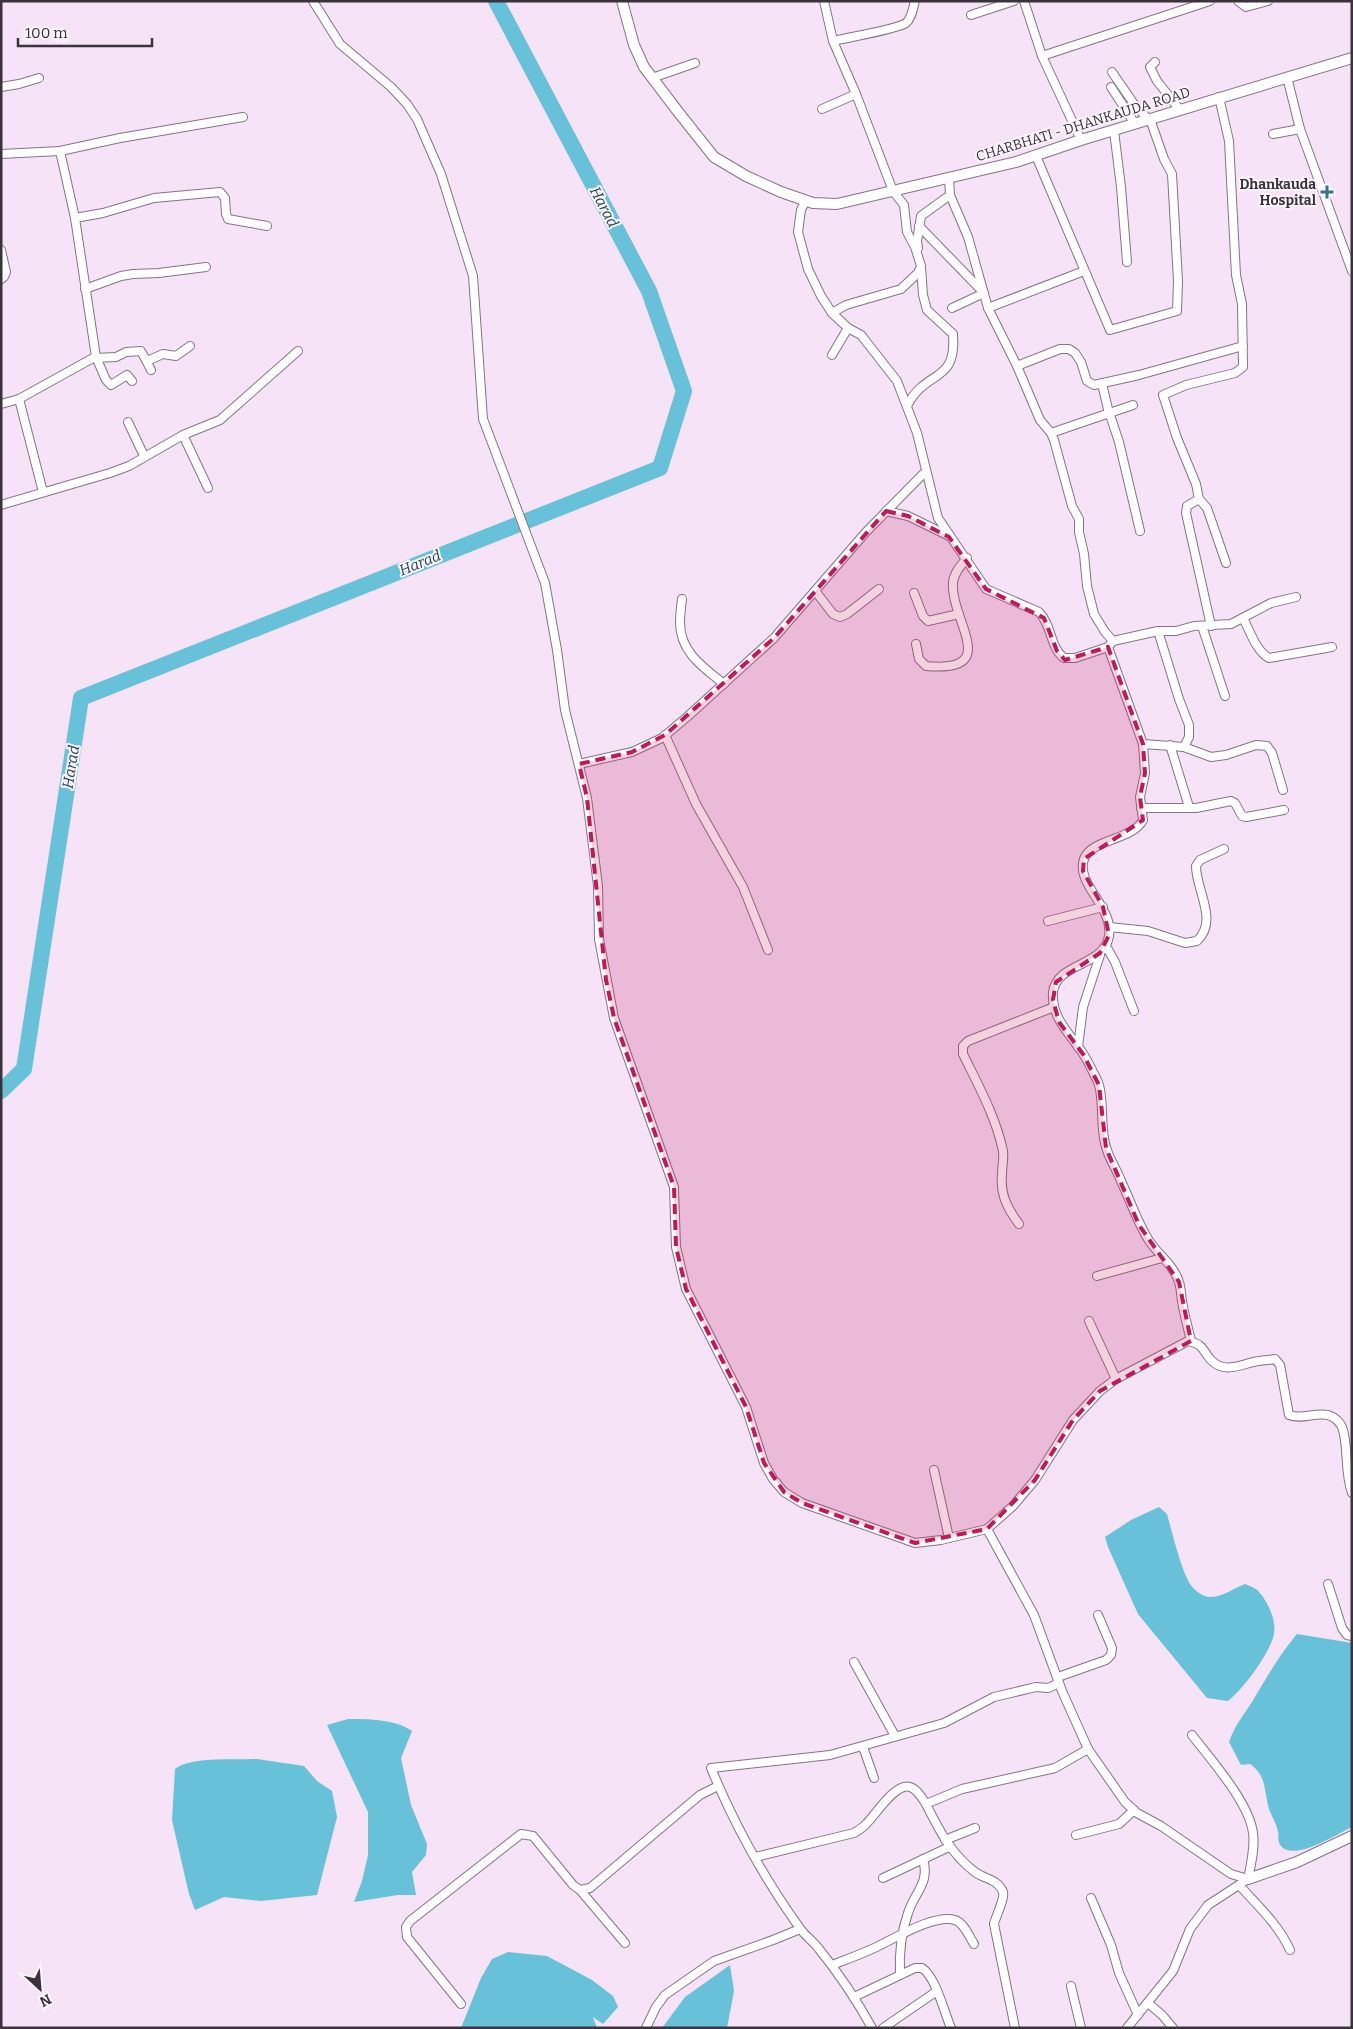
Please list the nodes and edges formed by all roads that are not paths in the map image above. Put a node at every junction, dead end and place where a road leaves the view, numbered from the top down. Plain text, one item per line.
1 (313, 1) edge
2 (622, 1) edge
3 (824, 1) edge
4 (915, 1) edge
5 (1014, 1) edge
6 (1024, 1) edge
7 (1210, 1) edge
8 (1238, 1) edge
9 (1268, 1) edge
10 (971, 15) dead end
11 (833, 41) junction
12 (1042, 56) junction
13 (1352, 58) edge
14 (1155, 62) dead end
15 (695, 63) dead end
16 (1112, 72) dead end
17 (1287, 77) junction
18 (38, 78) dead end
19 (652, 78) junction
20 (1, 86) edge
21 (1112, 87) dead end
22 (856, 94) junction
23 (1218, 97) junction
24 (822, 109) dead end
25 (1180, 110) junction
26 (243, 117) dead end
27 (1149, 120) junction
28 (1135, 124) junction
29 (1123, 128) junction
30 (1300, 129) junction
31 (1273, 134) dead end
32 (1081, 140) junction
33 (60, 151) junction
34 (1, 154) edge
35 (1036, 156) junction
36 (949, 178) junction
37 (892, 191) junction
38 (950, 195) junction
39 (806, 200) junction
40 (905, 214) junction
41 (75, 218) junction
42 (920, 222) junction
43 (267, 226) dead end
44 (1, 250) edge
45 (920, 262) junction
46 (1127, 262) dead end
47 (206, 267) dead end
48 (1084, 271) junction
49 (1352, 271) edge
50 (1, 278) edge
51 (85, 289) junction
52 (984, 293) junction
53 (952, 308) dead end
54 (988, 308) junction
55 (832, 313) junction
56 (848, 328) junction
57 (190, 346) dead end
58 (1243, 346) junction
59 (298, 351) dead end
60 (832, 355) dead end
61 (96, 358) junction
62 (147, 361) junction
63 (1017, 366) junction
64 (151, 370) dead end
65 (132, 381) dead end
66 (1102, 384) junction
67 (18, 399) junction
68 (1, 404) edge
69 (1133, 405) dead end
70 (907, 406) junction
71 (1109, 412) junction
72 (128, 422) dead end
73 (1051, 433) junction
74 (183, 435) junction
75 (144, 456) junction
76 (926, 471) junction
77 (208, 488) dead end
78 (43, 492) junction
79 (1199, 499) junction
80 (1, 505) edge
81 (886, 511) junction
82 (1140, 531) dead end
83 (949, 537) junction
84 (967, 558) junction
85 (1226, 563) dead end
86 (879, 588) dead end
87 (816, 592) junction
88 (914, 593) dead end
89 (1296, 597) dead end
90 (682, 599) dead end
91 (959, 614) junction
92 (1244, 618) junction
93 (1207, 626) junction
94 (1158, 631) junction
95 (916, 644) dead end
96 (1111, 644) junction
97 (1332, 647) dead end
98 (724, 684) junction
99 (1225, 696) dead end
100 (665, 735) junction
101 (1143, 744) junction
102 (1170, 745) junction
103 (1184, 746) junction
104 (579, 764) junction
105 (1283, 790) dead end
106 (1189, 807) junction
107 (1140, 808) junction
108 (1284, 810) dead end
109 (1224, 849) dead end
110 (1103, 907) junction
111 (1048, 921) dead end
112 (1109, 927) junction
113 (768, 950) dead end
114 (1103, 950) junction
115 (1054, 1007) junction
116 (1134, 1011) dead end
117 (1078, 1046) junction
118 (1019, 1224) dead end
119 (1162, 1258) junction
120 (1097, 1276) dead end
121 (1088, 1320) dead end
122 (1191, 1341) junction
123 (1116, 1379) junction
124 (934, 1470) dead end
125 (1352, 1493) edge
126 (987, 1529) junction
127 (949, 1538) junction
128 (1328, 1584) dead end
129 (1098, 1615) dead end
130 (1352, 1636) edge
131 (854, 1662) dead end
132 (1058, 1680) junction
133 (1192, 1735) dead end
134 (895, 1736) junction
135 (863, 1747) junction
136 (1088, 1749) junction
137 (874, 1778) dead end
138 (718, 1786) junction
139 (926, 1804) junction
140 (1134, 1810) junction
141 (975, 1828) dead end
142 (1076, 1835) dead end
143 (1352, 1836) edge
144 (947, 1844) junction
145 (755, 1856) junction
146 (924, 1859) junction
147 (882, 1878) dead end
148 (1248, 1879) junction
149 (1239, 1885) junction
150 (580, 1890) junction
151 (1091, 1898) dead end
152 (800, 1929) junction
153 (903, 1932) junction
154 (624, 1943) dead end
155 (974, 1944) dead end
156 (1290, 1950) dead end
157 (832, 1965) junction
158 (900, 1975) junction
159 (1071, 1986) dead end
160 (937, 1992) junction
161 (854, 1997) junction
162 (1148, 2003) junction
163 (461, 2004) dead end
164 (1138, 2015) junction
165 (646, 2028) edge
166 (872, 2028) edge
167 (883, 2028) edge
168 (951, 2028) edge
169 (1015, 2028) edge
170 (1081, 2028) edge
171 (1127, 2028) edge
172 (1173, 2028) edge

1 - 104 street
2 - 19 street, CHARBHATI - DHANKAUDA ROAD
3 - 11 street
4 - 11 street
5 - 10 street
6 - 12 street
7 - 12 street
8 - 9 street
11 - 22 street
12 - 32 street
13 - 17 street, CHARBHATI - DHANKAUDA ROAD
14 - 25 street
15 - 19 street
16 - 27 street
17 - 23 street, CHARBHATI - DHANKAUDA ROAD
17 - 30 street
18 - 20 street
19 - 39 street, CHARBHATI - DHANKAUDA ROAD
21 - 28 street
22 - 24 street
22 - 37 street
23 - 25 street, CHARBHATI - DHANKAUDA ROAD
23 - 58 street
25 - 27 street, CHARBHATI - DHANKAUDA ROAD
26 - 33 street
27 - 28 street, CHARBHATI - DHANKAUDA ROAD
27 - 48 street
28 - 29 street, CHARBHATI - DHANKAUDA ROAD
29 - 32 street, CHARBHATI - DHANKAUDA ROAD
29 - 46 street
30 - 31 street
30 - 49 street
32 - 35 street, CHARBHATI - DHANKAUDA ROAD
33 - 34 street
33 - 41 street
35 - 36 street, CHARBHATI - DHANKAUDA ROAD
35 - 48 street
36 - 37 street, CHARBHATI - DHANKAUDA ROAD
36 - 38 street
37 - 39 street, CHARBHATI - DHANKAUDA ROAD
37 - 40 street
38 - 42 street
38 - 52 street
39 - 55 street
40 - 42 street
40 - 45 street
41 - 43 street
41 - 51 street
42 - 45 street
42 - 52 street
44 - 50 street
45 - 55 street
45 - 70 street
47 - 51 street
48 - 54 street
51 - 61 street
52 - 53 street
52 - 54 street
54 - 63 street
55 - 56 street
56 - 60 street
56 - 70 street
57 - 62 street
58 - 66 street
58 - 79 street
59 - 74 street
61 - 62 street
61 - 65 street
61 - 67 street
62 - 64 street
63 - 66 street
63 - 73 street
66 - 71 street
67 - 68 street
67 - 78 street
69 - 71 street
70 - 76 street
71 - 73 street
71 - 82 street
72 - 75 street
73 - 96 street
74 - 75 street
74 - 77 street
75 - 78 street
76 - 81 street
76 - 83 street
78 - 80 street
79 - 85 street
79 - 93 street
81 - 83 street
81 - 87 street
83 - 84 street
84 - 91 street
84 - 96 street
86 - 87 street
87 - 98 street
88 - 91 street
89 - 92 street
90 - 98 street
91 - 95 street
92 - 93 street
92 - 97 street
93 - 94 street
93 - 99 street
94 - 96 street
94 - 103 street
96 - 101 street
98 - 100 street
100 - 104 street
100 - 113 street
101 - 102 street
101 - 107 street
102 - 103 street
102 - 106 street
103 - 105 street
104 - 127 street
106 - 107 street
106 - 108 street
107 - 110 street
109 - 112 street
110 - 111 street
110 - 112 street
112 - 114 street
114 - 115 street
114 - 116 street
114 - 117 street
115 - 117 street
115 - 118 street
117 - 119 street
119 - 120 street
119 - 122 street
121 - 123 street
122 - 123 street
122 - 125 street
123 - 126 street
124 - 127 street
126 - 127 street
126 - 132 street
128 - 130 street
129 - 132 street
131 - 134 street
132 - 134 street
132 - 136 street
133 - 148 street
134 - 135 street
135 - 137 street
135 - 138 street
136 - 139 street
136 - 140 street
138 - 145 street
138 - 150 street
139 - 144 street
139 - 145 street
140 - 142 street
140 - 148 street
141 - 144 street
143 - 148 street
144 - 146 street
144 - 169 street
145 - 152 street
146 - 147 street
146 - 153 street
148 - 149 street
149 - 156 street
149 - 162 street
150 - 154 street
150 - 163 street
151 - 164 street
152 - 157 street
152 - 165 street
153 - 155 street
153 - 157 street
153 - 158 street
157 - 161 street
158 - 160 street
158 - 161 street
159 - 170 street
160 - 167 street
160 - 168 street
161 - 166 street
162 - 164 street
162 - 172 street
164 - 171 street

